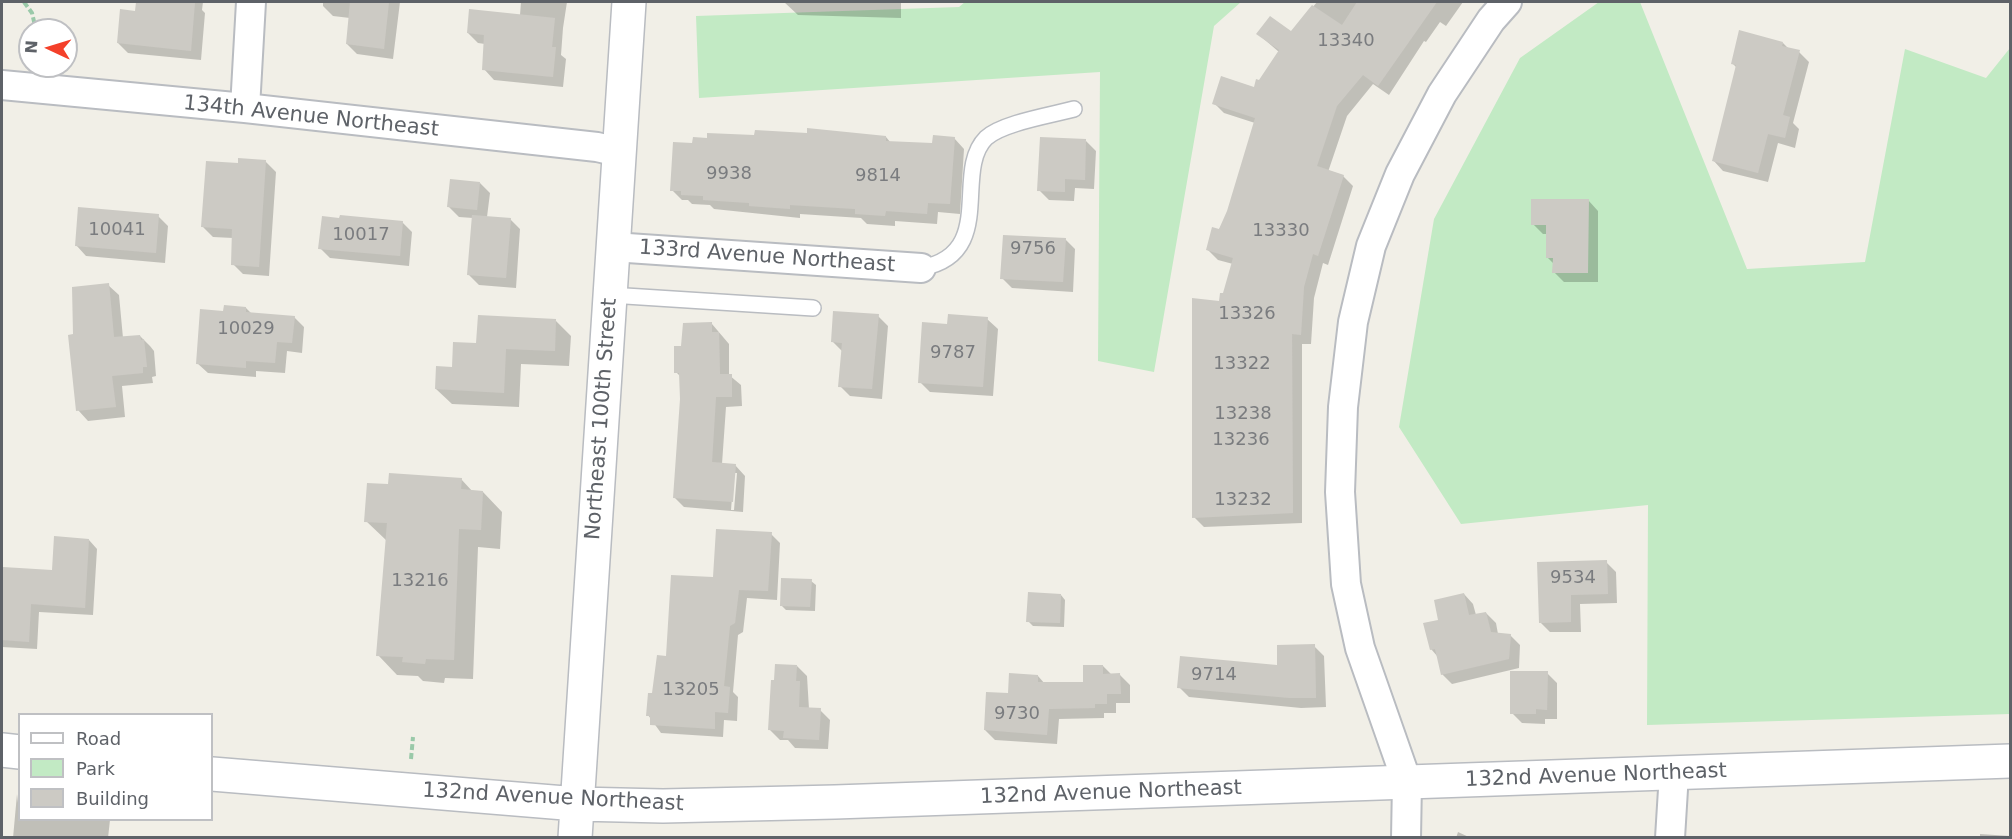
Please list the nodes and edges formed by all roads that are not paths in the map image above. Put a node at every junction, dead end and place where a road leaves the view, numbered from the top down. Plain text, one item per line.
1 (251, 2) edge
2 (629, 2) edge
3 (1508, 2) edge
4 (2, 85) edge
5 (244, 108) junction
6 (1074, 109) dead end
7 (619, 152) junction
8 (613, 247) junction
9 (921, 268) joint
10 (610, 295) junction
11 (813, 308) dead end
12 (2, 750) edge
13 (18, 752) edge
14 (2010, 761) edge
15 (1674, 773) junction
16 (213, 774) edge
17 (1407, 783) junction
18 (577, 804) junction
19 (575, 837) edge
20 (1406, 837) edge
21 (1670, 837) edge

1 - 5 street
2 - 7 street, Northeast 100th Street
3 - 17 street
4 - 5 street, 134th Avenue Northeast
5 - 7 street, 134th Avenue Northeast
6 - 9 lane
7 - 8 street, Northeast 100th Street
8 - 9 street, 133rd Avenue Northeast
8 - 10 street, Northeast 100th Street
10 - 11 lane
10 - 18 street, Northeast 100th Street
12 - 13 street
14 - 15 street, 132nd Avenue Northeast
15 - 17 street, 132nd Avenue Northeast
15 - 21 street
16 - 18 street, 132nd Avenue Northeast
17 - 18 street, 132nd Avenue Northeast
17 - 20 street
18 - 19 street, Northeast 100th Street

